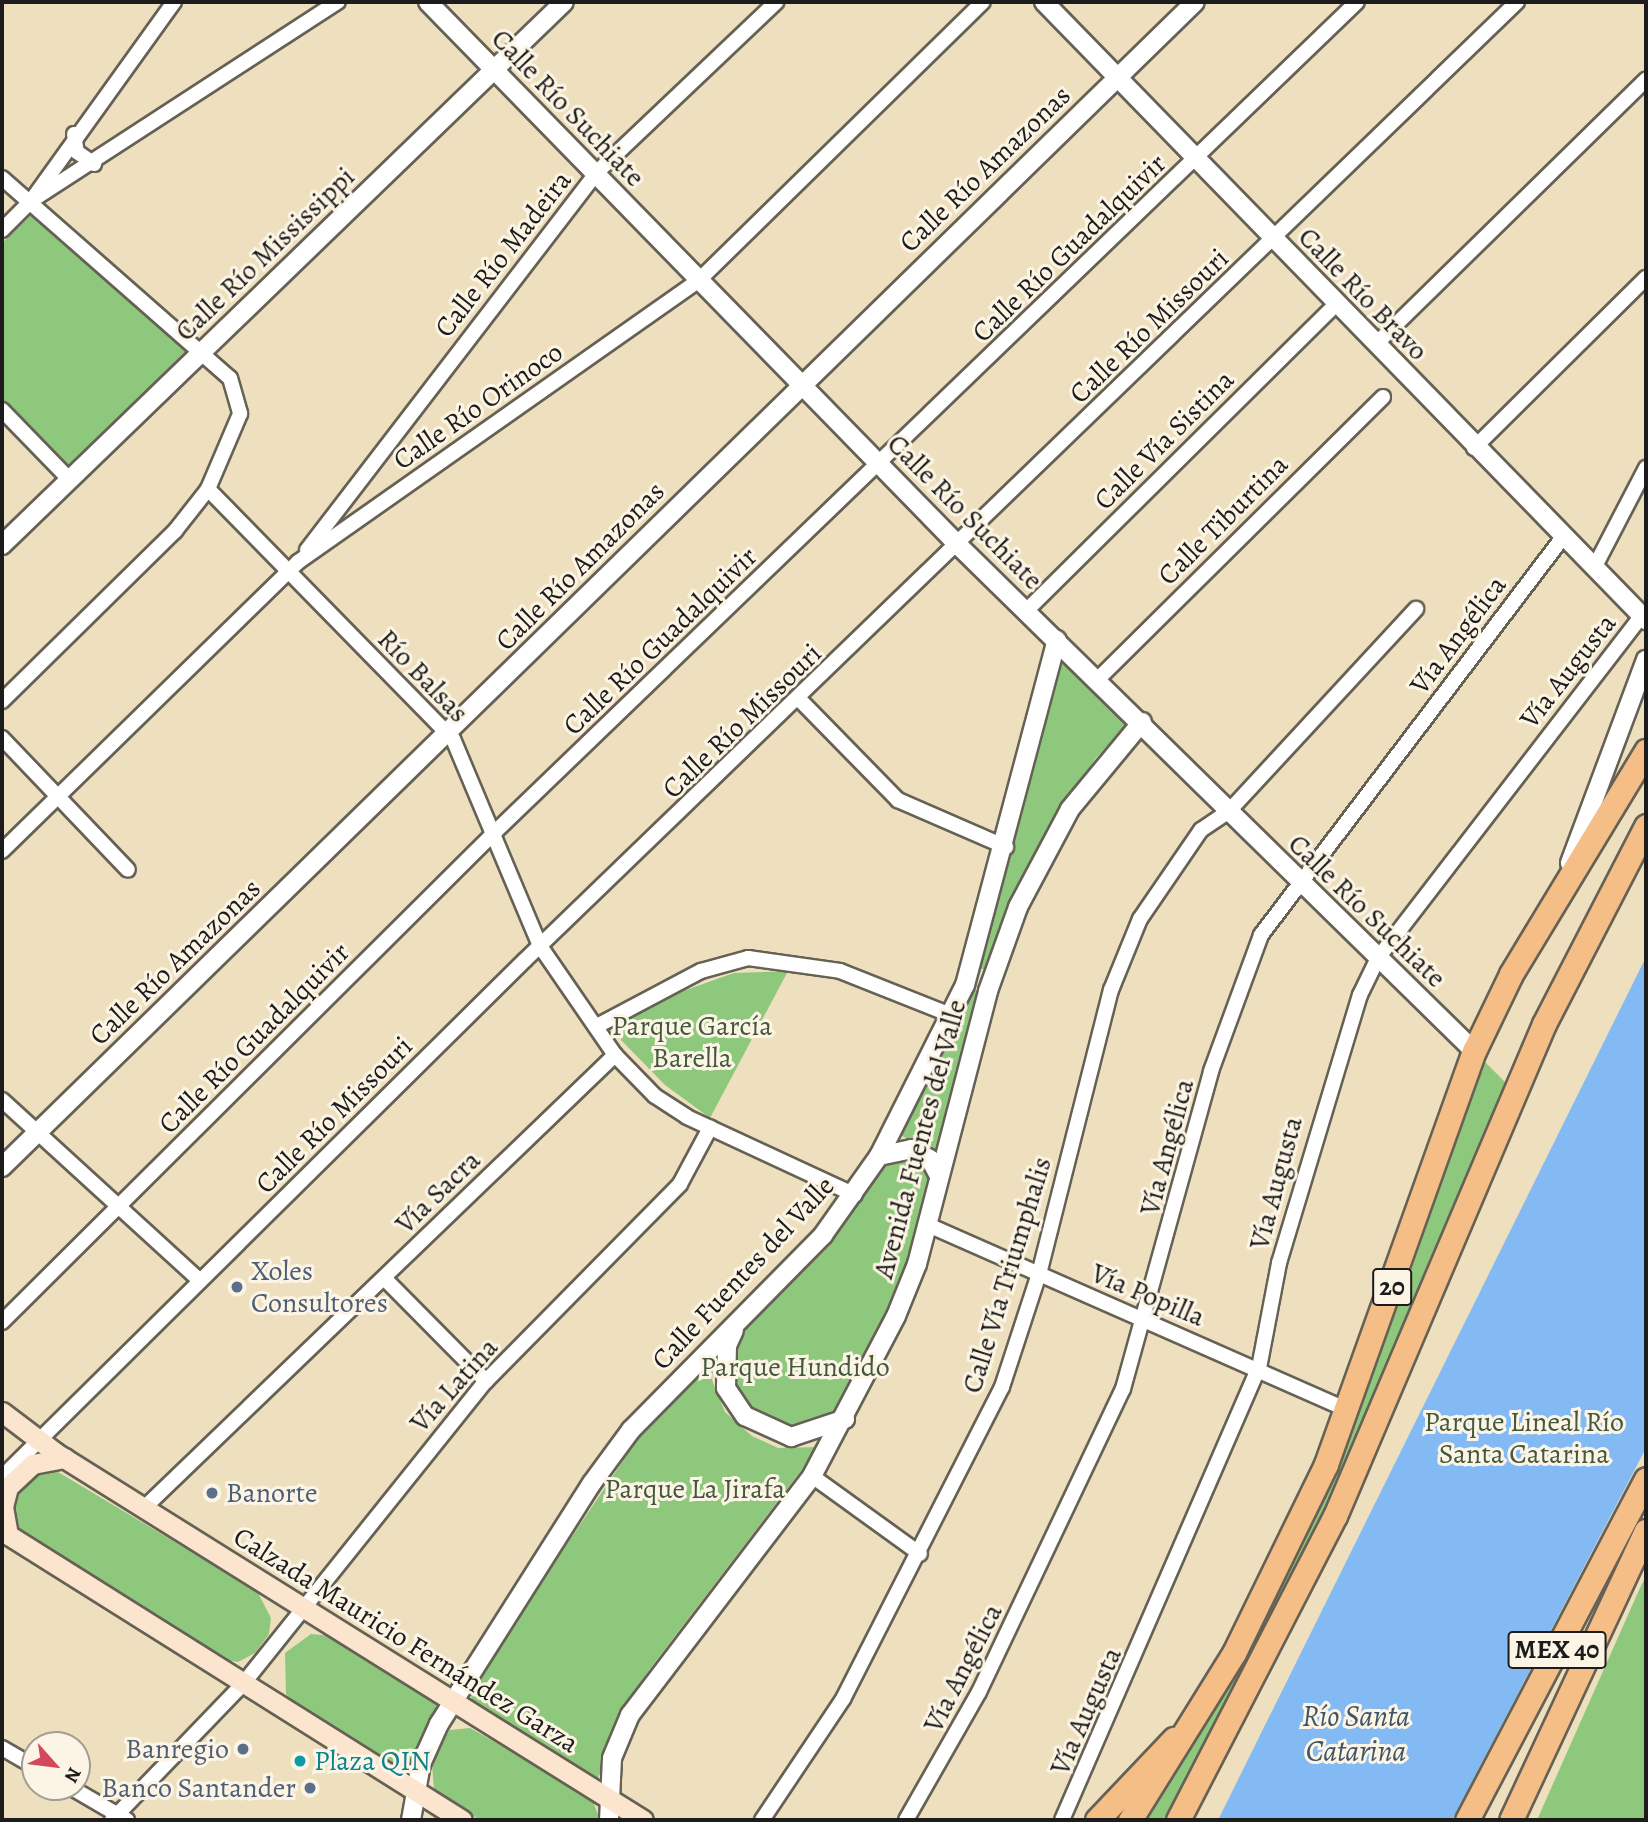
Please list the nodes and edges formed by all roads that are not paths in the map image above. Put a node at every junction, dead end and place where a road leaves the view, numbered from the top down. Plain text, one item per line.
1 (174, 2) edge
2 (338, 2) edge
3 (428, 2) edge
4 (564, 2) edge
5 (776, 2) edge
6 (984, 2) edge
7 (1044, 2) edge
8 (1195, 2) edge
9 (1357, 2) edge
10 (1517, 2) edge
11 (493, 69) junction
12 (1117, 76) junction
13 (1646, 80) edge
14 (74, 134) junction
15 (1197, 159) junction
16 (93, 164) junction
17 (595, 174) junction
18 (2, 178) edge
19 (31, 201) junction
20 (2, 230) edge
21 (1275, 239) junction
22 (1646, 278) edge
23 (699, 280) junction
24 (1336, 304) junction
25 (1376, 344) junction
26 (201, 352) junction
27 (802, 385) junction
28 (1383, 397) dead end
29 (2, 410) edge
30 (1474, 448) junction
31 (880, 466) junction
32 (1646, 468) edge
33 (70, 480) junction
34 (207, 486) junction
35 (1563, 537) junction
36 (2, 544) edge
37 (958, 545) junction
38 (293, 566) junction
39 (1594, 568) junction
40 (1416, 609) dead end
41 (1026, 611) junction
42 (1644, 618) edge
43 (1057, 640) junction
44 (1646, 660) edge
45 (1098, 679) junction
46 (2, 701) edge
47 (801, 701) junction
48 (1142, 722) junction
49 (447, 734) junction
50 (2, 738) edge
51 (1646, 751) edge
52 (59, 795) junction
53 (1228, 812) junction
54 (1646, 826) edge
55 (496, 831) junction
56 (1006, 846) junction
57 (2, 851) edge
58 (128, 870) dead end
59 (1298, 885) junction
60 (1560, 891) junction
61 (540, 946) junction
62 (1378, 958) junction
63 (964, 985) junction
64 (988, 991) junction
65 (953, 1016) junction
66 (597, 1026) junction
67 (1474, 1051) junction
68 (615, 1055) junction
69 (2, 1100) edge
70 (710, 1128) junction
71 (36, 1134) junction
72 (879, 1156) junction
73 (2, 1167) edge
74 (939, 1176) junction
75 (855, 1195) junction
76 (116, 1209) junction
77 (928, 1225) junction
78 (1040, 1274) junction
79 (384, 1278) junction
80 (200, 1281) junction
81 (2, 1322) edge
82 (737, 1323) junction
83 (1146, 1323) junction
84 (1259, 1368) junction
85 (486, 1381) junction
86 (1349, 1411) junction
87 (2, 1412) edge
88 (845, 1419) junction
89 (40, 1443) junction
90 (64, 1458) junction
91 (812, 1476) junction
92 (2, 1477) edge
93 (1646, 1479) edge
94 (143, 1509) junction
95 (1646, 1531) edge
96 (5, 1533) edge
97 (920, 1553) junction
98 (304, 1609) junction
99 (243, 1684) junction
100 (453, 1700) junction
101 (1196, 1717) junction
102 (2, 1748) edge
103 (21, 1759) edge
104 (415, 1791) junction
105 (91, 1800) edge
106 (609, 1800) junction
107 (119, 1818) edge
108 (411, 1820) edge
109 (462, 1820) edge
110 (609, 1820) edge
111 (643, 1820) edge
112 (762, 1820) edge
113 (906, 1820) edge
114 (1062, 1820) edge
115 (1097, 1820) edge
116 (1130, 1820) edge
117 (1178, 1820) edge
118 (1467, 1820) edge
119 (1511, 1820) edge

1 - 14 street
2 - 16 street
3 - 11 street, Calle Río Suchiate
4 - 11 street, Calle Río Mississippi
5 - 17 street, Calle Río Madeira
6 - 23 street, Calle Río Orinoco
7 - 12 street, Calle Río Bravo
8 - 12 street, Calle Río Amazonas
9 - 15 street, Calle Río Guadalquivir
10 - 21 street, Calle Río Missouri
11 - 17 street, Calle Río Suchiate
11 - 26 street, Calle Río Mississippi
12 - 15 street, Calle Río Bravo
12 - 27 street, Calle Río Amazonas
13 - 25 street
14 - 16 street
14 - 19 street
15 - 21 street, Calle Río Bravo
15 - 31 street, Calle Río Guadalquivir
16 - 19 street
17 - 23 street, Calle Río Suchiate
17 - 38 street, Calle Río Madeira
18 - 19 street
19 - 20 street
19 - 26 street
21 - 24 street, Calle Río Bravo
21 - 37 street, Calle Río Missouri
22 - 30 street
23 - 27 street, Calle Río Suchiate
23 - 38 street, Calle Río Orinoco
24 - 25 street, Calle Río Bravo
24 - 41 street, Calle Vía Sistina
25 - 30 street, Calle Río Bravo
26 - 33 street, Calle Río Mississippi
26 - 34 street
27 - 31 street, Calle Río Suchiate
27 - 49 street, Calle Río Amazonas
28 - 45 street, Calle Tiburtina
29 - 33 street
30 - 35 street, Calle Río Bravo
31 - 37 street, Calle Río Suchiate
31 - 55 street, Calle Río Guadalquivir
32 - 39 street
33 - 36 street, Calle Río Mississippi
34 - 38 street, Río Balsas
34 - 46 street
35 - 39 street, Calle Río Bravo
35 - 59 street, Vía Angélica
37 - 41 street, Calle Río Suchiate
37 - 47 street, Calle Río Missouri
38 - 49 street, Río Balsas
38 - 52 street, Calle Río Orinoco
39 - 42 street, Calle Río Bravo
40 - 53 street, Calle Vía Triumphalis
41 - 43 street, Calle Río Suchiate
42 - 62 street, Vía Augusta
43 - 45 street, Calle Río Suchiate
43 - 56 street, Calle Fuentes del Valle
44 - 60 street
45 - 48 street, Calle Río Suchiate
47 - 56 street
47 - 61 street, Calle Río Missouri
48 - 53 street, Calle Río Suchiate
48 - 64 street, Avenida Fuentes del Valle
49 - 55 street, Río Balsas
49 - 71 street, Calle Río Amazonas
50 - 52 street
51 - 60 main road, 20
52 - 57 street, Calle Río Orinoco
52 - 58 street
53 - 59 street, Calle Río Suchiate
53 - 78 street, Calle Vía Triumphalis
54 - 117 main road, 20
55 - 61 street, Río Balsas
55 - 76 street, Calle Río Guadalquivir
56 - 63 street, Calle Fuentes del Valle
59 - 62 street, Calle Río Suchiate
59 - 83 street, Vía Angélica
60 - 67 main road, 20
61 - 66 street, Río Balsas
61 - 80 street, Calle Río Missouri
62 - 67 street, Calle Río Suchiate
62 - 84 street, Vía Augusta
63 - 64 street
63 - 65 street, Calle Fuentes del Valle
64 - 74 street, Avenida Fuentes del Valle
65 - 66 street
65 - 72 street, Calle Fuentes del Valle
66 - 68 street, Río Balsas
67 - 86 main road, 20
68 - 70 street, Río Balsas
68 - 79 street, Vía Sacra
69 - 71 street
70 - 75 street, Río Balsas
70 - 85 street, Vía Latina
71 - 73 street, Calle Río Amazonas
71 - 76 street
72 - 74 street
72 - 75 street, Calle Fuentes del Valle
74 - 77 street, Avenida Fuentes del Valle
75 - 82 street, Calle Fuentes del Valle
76 - 80 street
76 - 81 street, Calle Río Guadalquivir
77 - 78 street, Vía Popilla
77 - 88 street, Avenida Fuentes del Valle
78 - 83 street, Vía Popilla
78 - 97 street, Calle Vía Triumphalis
79 - 85 street
79 - 94 street, Vía Sacra
80 - 89 street, Calle Río Missouri
82 - 88 street
82 - 100 street, Calle Fuentes del Valle
83 - 84 street, Vía Popilla
83 - 113 street, Vía Angélica
84 - 86 street, Vía Popilla
84 - 114 street, Vía Augusta
85 - 98 street, Vía Latina
86 - 101 main road, 20
87 - 89 main road, Calzada Mauricio Fernández Garza
88 - 91 street, Avenida Fuentes del Valle
89 - 90 main road, Calzada Mauricio Fernández Garza
89 - 92 street, Calle Río Missouri
90 - 94 main road, Calzada Mauricio Fernández Garza
90 - 96 main road
91 - 97 street
91 - 106 street, Avenida Fuentes del Valle
93 - 118 main road, MEX 40
94 - 98 main road, Calzada Mauricio Fernández Garza
95 - 119 main road, MEX 40
96 - 99 main road
97 - 112 street, Calle Vía Triumphalis
98 - 99 street, Vía Latina
98 - 100 main road, Calzada Mauricio Fernández Garza
99 - 104 main road
99 - 107 street, Vía Latina
100 - 104 street, Calle Fuentes del Valle
100 - 106 main road, Calzada Mauricio Fernández Garza
101 - 115 main road
101 - 116 main road, 20
102 - 103 street
104 - 108 street, Calle Fuentes del Valle
104 - 109 main road
105 - 107 street
106 - 110 street, Avenida Fuentes del Valle
106 - 111 main road, Calzada Mauricio Fernández Garza

